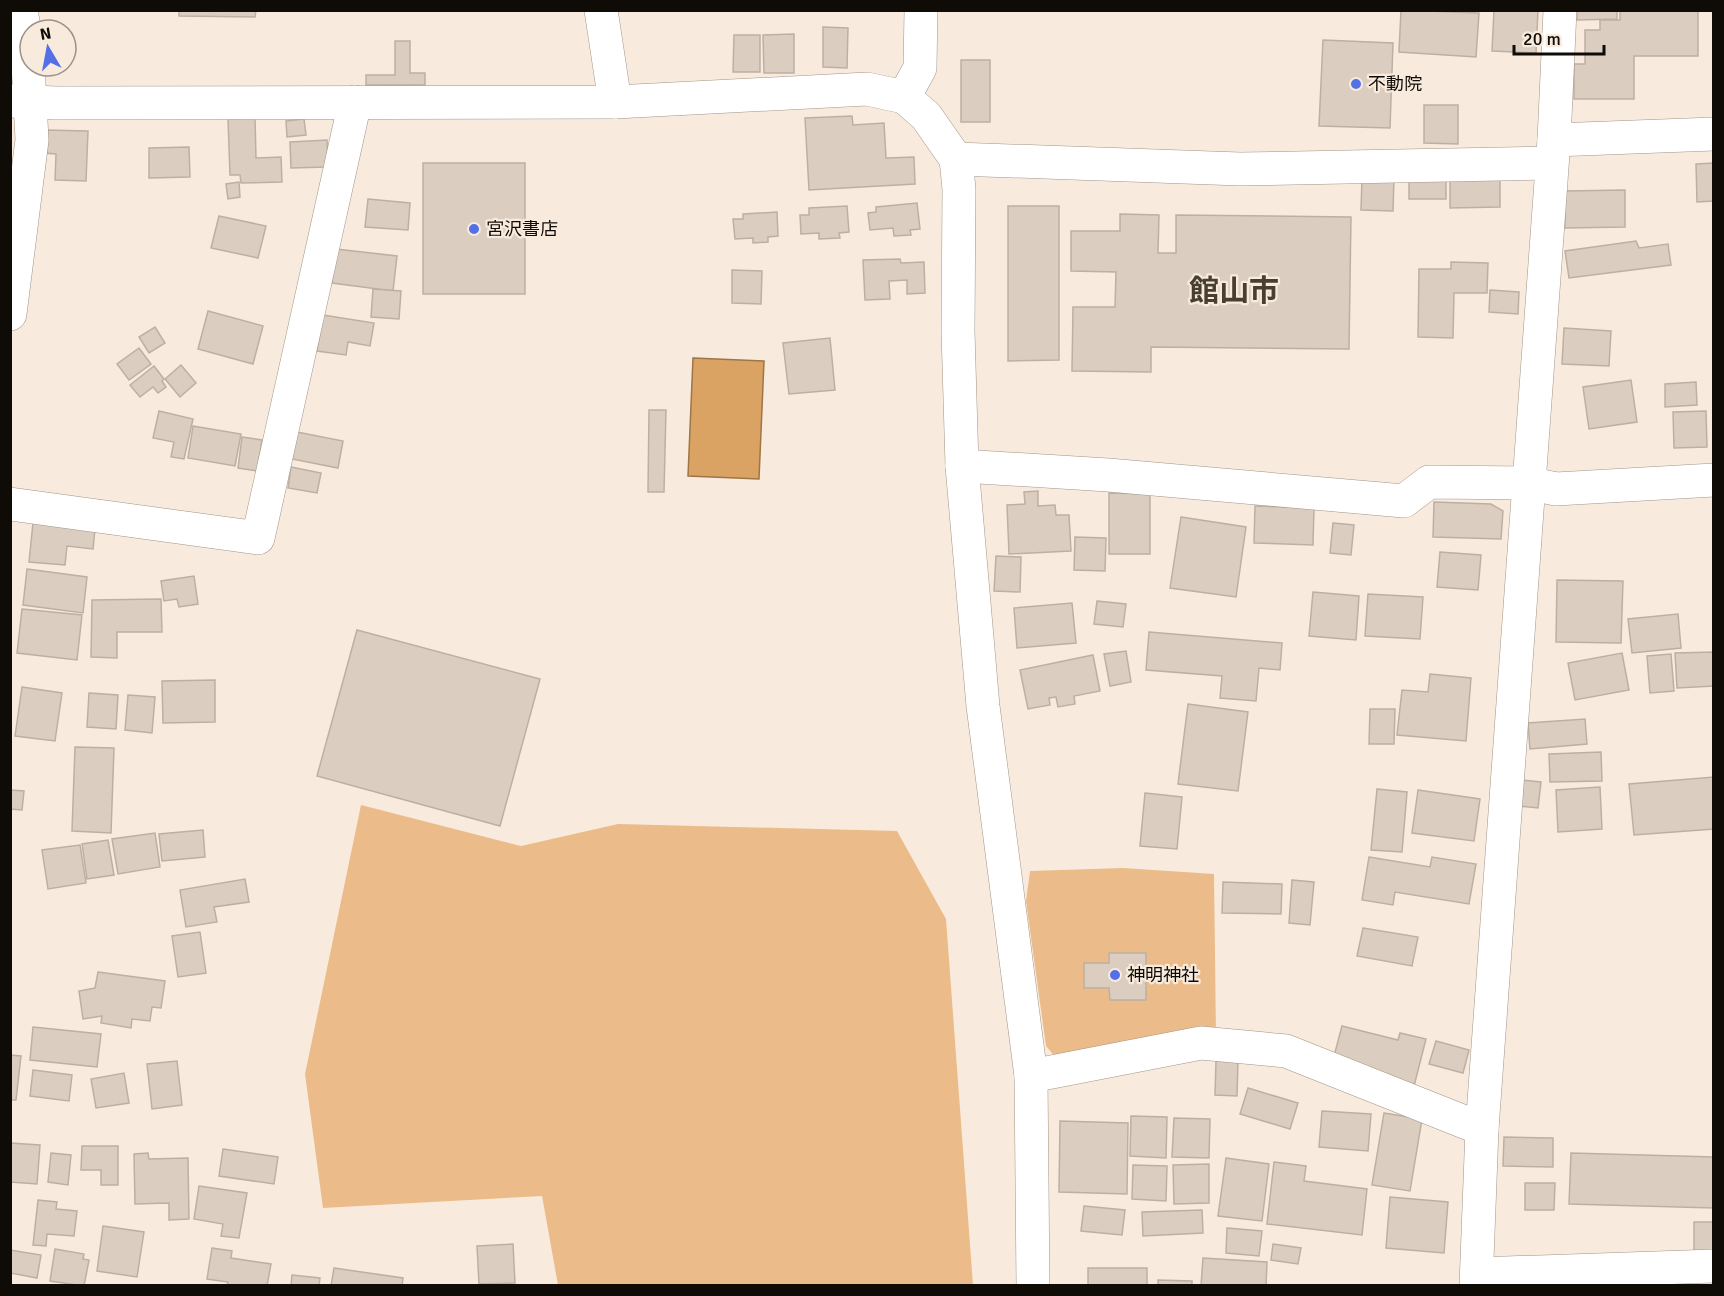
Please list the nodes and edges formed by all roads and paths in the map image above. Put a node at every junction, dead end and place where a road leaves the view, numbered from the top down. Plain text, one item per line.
1 (21, 10) edge
2 (601, 10) edge
3 (921, 10) edge
4 (1560, 10) edge
5 (904, 97) junction
6 (21, 102) edge
7 (355, 102) junction
8 (615, 102) junction
9 (1713, 134) edge
10 (1552, 152) junction
11 (956, 159) junction
12 (10, 314) edge
13 (962, 466) junction
14 (1713, 480) edge
15 (1527, 483) junction
16 (10, 504) edge
17 (1031, 1076) junction
18 (1482, 1129) junction
19 (1713, 1266) edge
20 (1477, 1280) edge
21 (1033, 1286) edge

1 - 6 street
2 - 8 street
3 - 5 street
4 - 10 street
5 - 8 street
5 - 11 street
6 - 7 street
6 - 12 street
7 - 8 street
7 - 16 street
9 - 10 street
10 - 11 street
10 - 15 street
11 - 13 street
13 - 15 street
13 - 17 street
14 - 15 street
15 - 18 street
17 - 18 street
17 - 21 street
18 - 20 street
19 - 20 street

